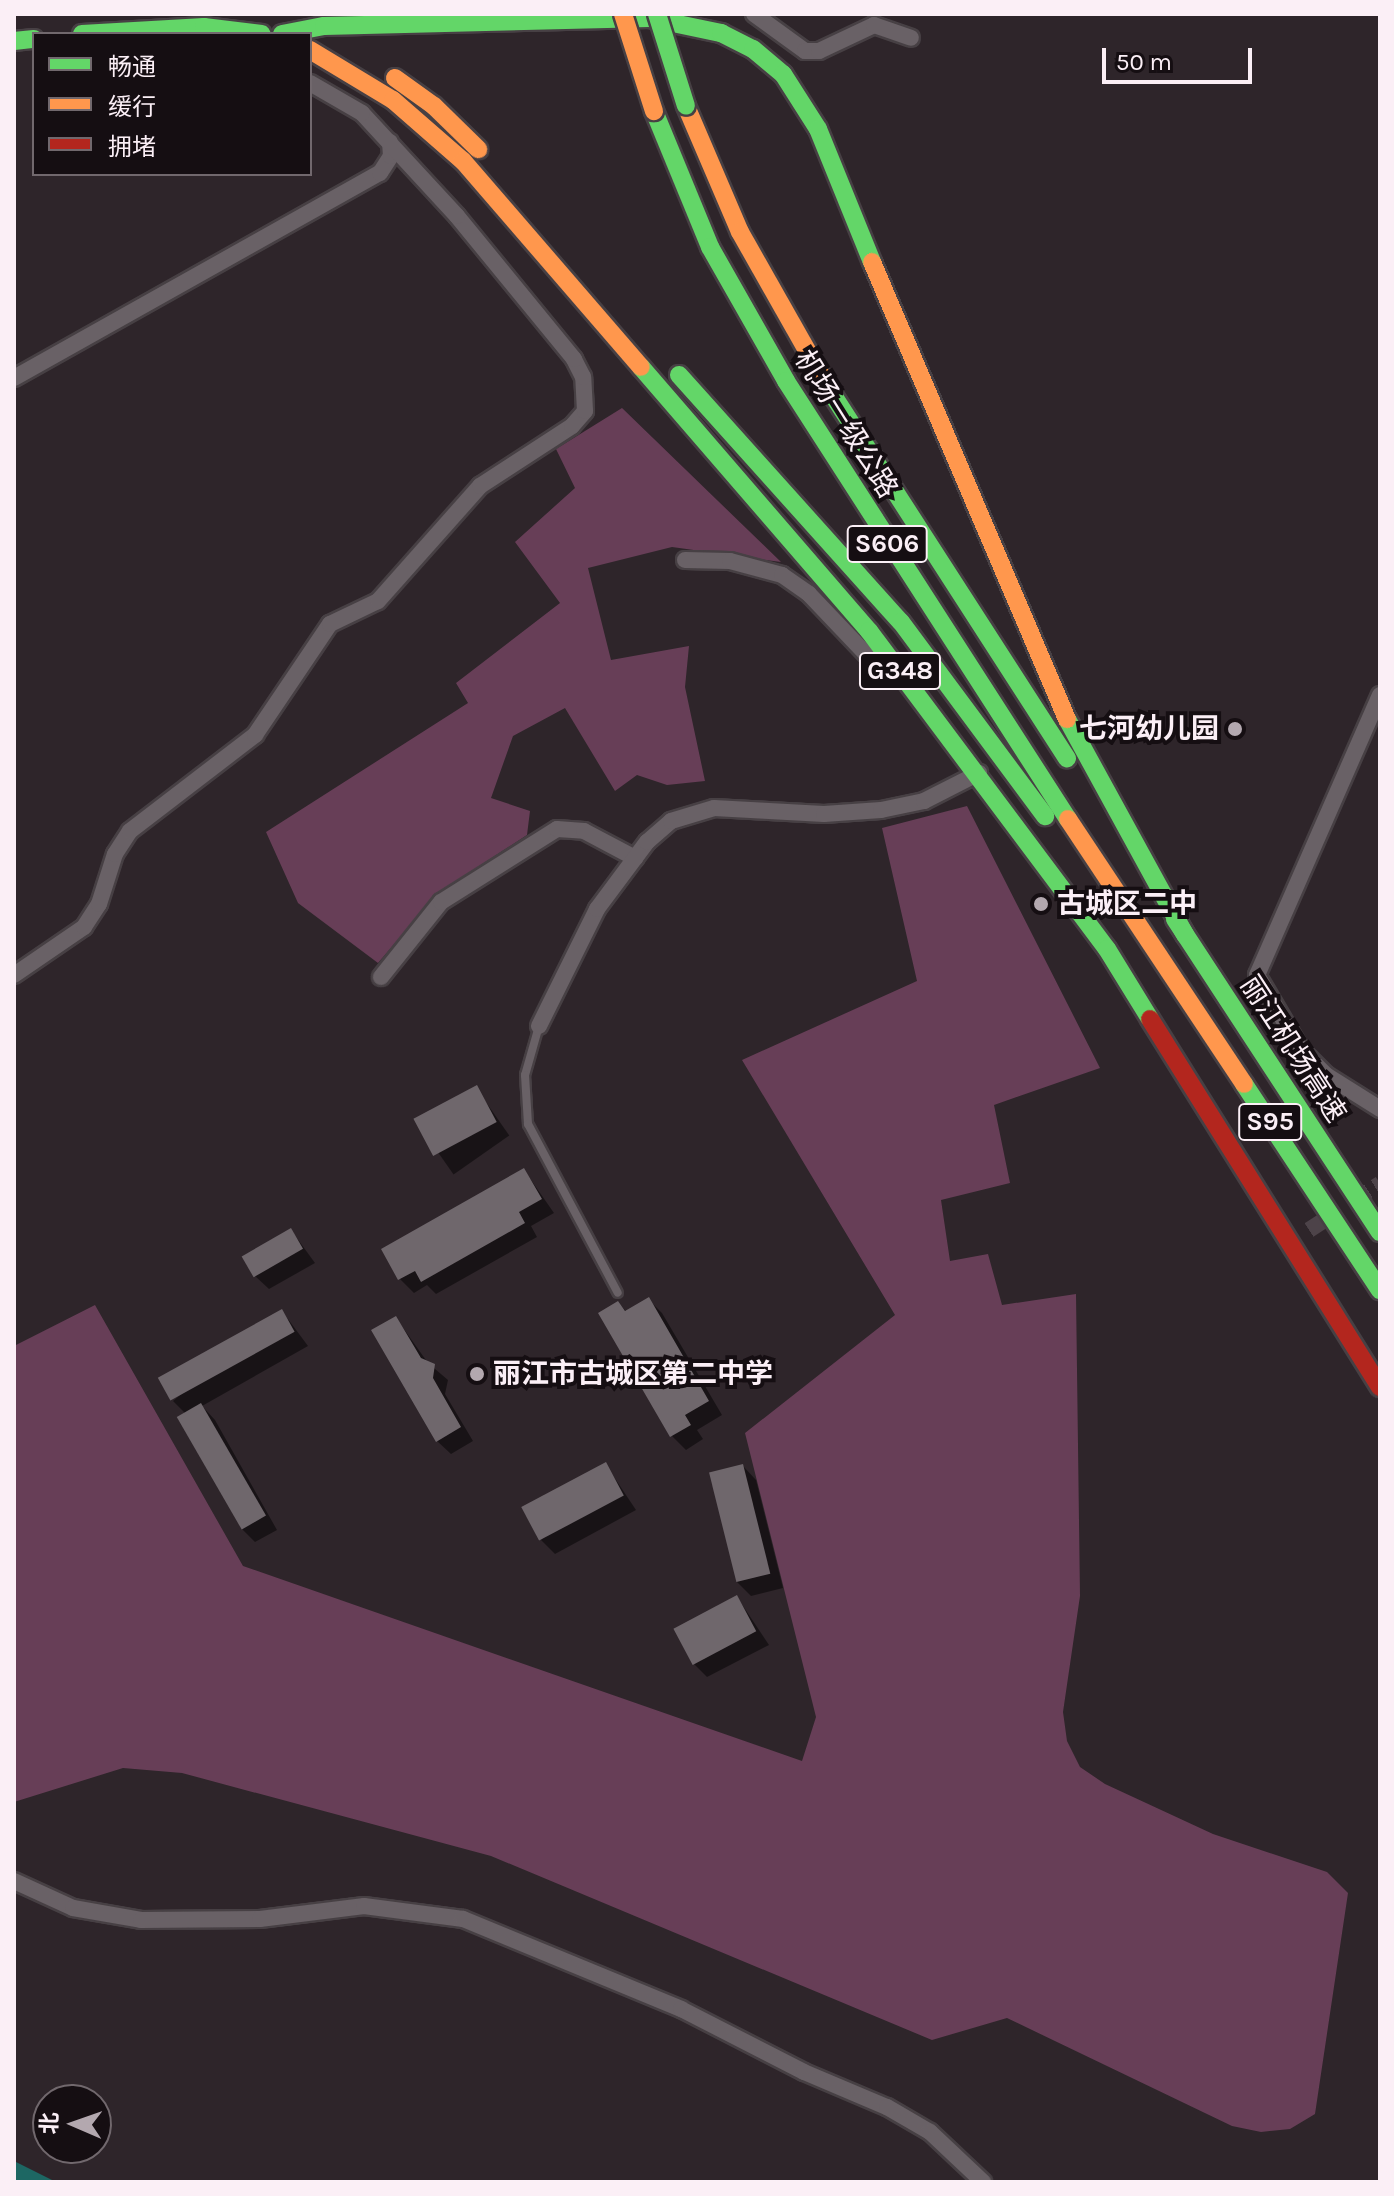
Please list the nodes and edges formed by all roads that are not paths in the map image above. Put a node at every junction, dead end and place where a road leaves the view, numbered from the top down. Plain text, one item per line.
1 (252, 14) edge
2 (623, 14) edge
3 (657, 14) edge
4 (754, 14) edge
5 (231, 28) junction
6 (131, 32) edge
7 (252, 32) edge
8 (292, 32) edge
9 (911, 38) dead end
10 (312, 44) edge
11 (312, 51) edge
12 (312, 84) edge
13 (390, 142) junction
14 (503, 176) dead end
15 (666, 360) dead end
16 (14, 378) edge
17 (685, 560) dead end
18 (906, 678) junction
19 (1380, 695) edge
20 (979, 773) junction
21 (635, 858) junction
22 (1186, 936) junction
23 (1160, 953) junction
24 (14, 975) edge
25 (381, 977) dead end
26 (539, 1026) joint
27 (1380, 1109) edge
28 (1309, 1230) tunnel mouth
29 (1380, 1232) edge
30 (1292, 1242) junction
31 (1380, 1290) edge
32 (618, 1293) dead end
33 (1380, 1387) edge
34 (14, 1881) edge
35 (983, 2182) edge

1 - 5 street
2 - 23 highway, 机场一级公路 / S606, bridge
3 - 22 highway, 机场一级公路 / S606, bridge
4 - 9 street
5 - 6 highway
5 - 7 highway
8 - 22 highway
10 - 14 highway
11 - 18 highway, G348
12 - 13 street
13 - 16 street
13 - 24 street
15 - 23 highway
17 - 18 street
18 - 20 highway, G348
19 - 27 street
20 - 21 street
20 - 30 highway, G348
21 - 25 street
21 - 26 street
22 - 29 highway, 丽江机场高速 / S95
23 - 31 highway, 丽江机场高速 / S95
26 - 32 lane
28 - 30 street
30 - 33 highway, G348
34 - 35 street

